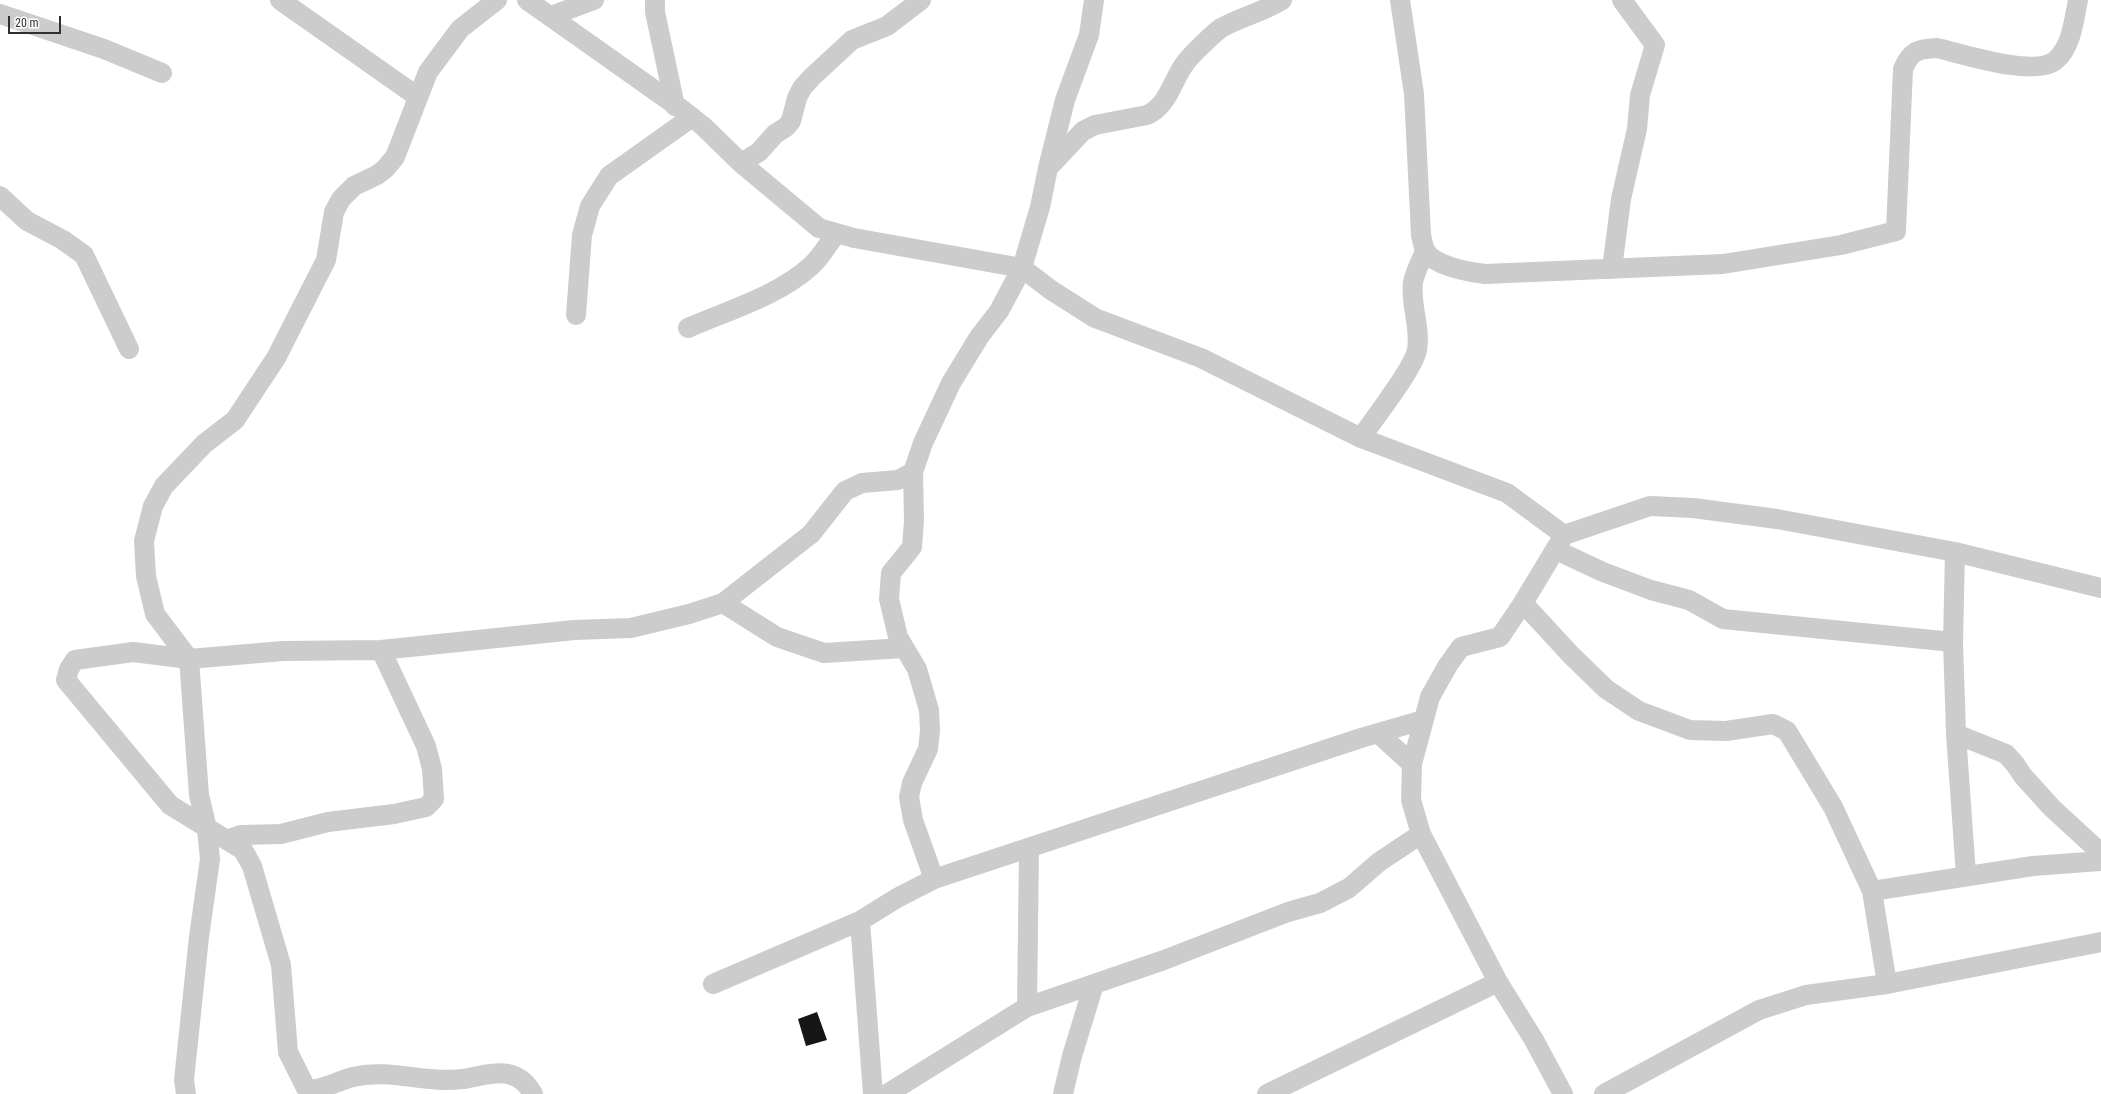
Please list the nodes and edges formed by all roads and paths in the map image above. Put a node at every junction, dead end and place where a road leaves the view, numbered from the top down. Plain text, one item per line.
1 (280, 0) edge
2 (497, 0) edge
3 (528, 0) edge
4 (594, 0) edge
5 (655, 0) edge
6 (921, 0) edge
7 (1094, 0) edge
8 (1282, 0) edge
9 (1400, 0) edge
10 (1622, 0) edge
11 (2078, 0) edge
12 (0, 14) edge
13 (551, 16) junction
14 (162, 73) dead end
15 (418, 97) junction
16 (675, 106) junction
17 (692, 117) junction
18 (740, 163) junction
19 (1048, 168) junction
20 (0, 196) edge
21 (836, 234) junction
22 (1425, 251) junction
23 (1022, 268) junction
24 (1612, 268) junction
25 (576, 315) dead end
26 (688, 328) dead end
27 (129, 349) dead end
28 (1361, 438) junction
29 (914, 472) junction
30 (1560, 542) junction
31 (1955, 552) junction
32 (2101, 588) edge
33 (723, 603) junction
34 (1523, 603) junction
35 (1953, 642) junction
36 (904, 648) junction
37 (381, 650) junction
38 (189, 659) junction
39 (1423, 720) junction
40 (1378, 733) junction
41 (1956, 734) junction
42 (1412, 764) junction
43 (207, 829) junction
44 (1421, 834) junction
45 (227, 840) junction
46 (1029, 849) junction
47 (2101, 853) edge
48 (2101, 861) edge
49 (1966, 875) junction
50 (934, 879) junction
51 (1872, 891) junction
52 (860, 921) junction
53 (2101, 942) edge
54 (1498, 982) junction
55 (713, 984) dead end
56 (1094, 984) junction
57 (1887, 984) junction
58 (1027, 1007) junction
59 (186, 1094) edge
60 (533, 1094) edge
61 (873, 1094) edge
62 (887, 1094) edge
63 (1064, 1094) edge
64 (1267, 1094) edge
65 (1563, 1094) edge
66 (1604, 1094) edge

1 - 15 street
2 - 15 street
3 - 13 street
4 - 13 street
5 - 16 street
6 - 18 street
7 - 19 street
8 - 19 street
9 - 22 street
10 - 24 street
11 - 24 street
12 - 14 street
13 - 16 street
15 - 38 street
16 - 17 street
17 - 18 street
17 - 25 street
18 - 21 street
19 - 23 street
20 - 27 street
21 - 23 street
21 - 26 street
22 - 24 street
22 - 28 street
23 - 28 street
23 - 29 street
28 - 30 street
29 - 33 street
29 - 36 street
30 - 31 street
30 - 34 street
30 - 35 street
31 - 32 street
31 - 35 street
33 - 36 street
33 - 37 street
34 - 39 street
34 - 51 street
35 - 41 street
36 - 50 street
37 - 38 street
37 - 45 street
38 - 43 street
38 - 43 street
39 - 40 street
39 - 42 street
40 - 42 street
40 - 46 street
41 - 47 street
41 - 49 street
42 - 44 street
43 - 45 street
43 - 59 street
44 - 54 street
44 - 56 street
45 - 60 street
46 - 50 street
46 - 58 street
48 - 49 street
49 - 51 street
50 - 52 street
51 - 57 street
52 - 55 street
52 - 61 street
53 - 57 street
54 - 64 street
54 - 65 street
56 - 58 street
56 - 63 street
57 - 66 street
58 - 62 street

